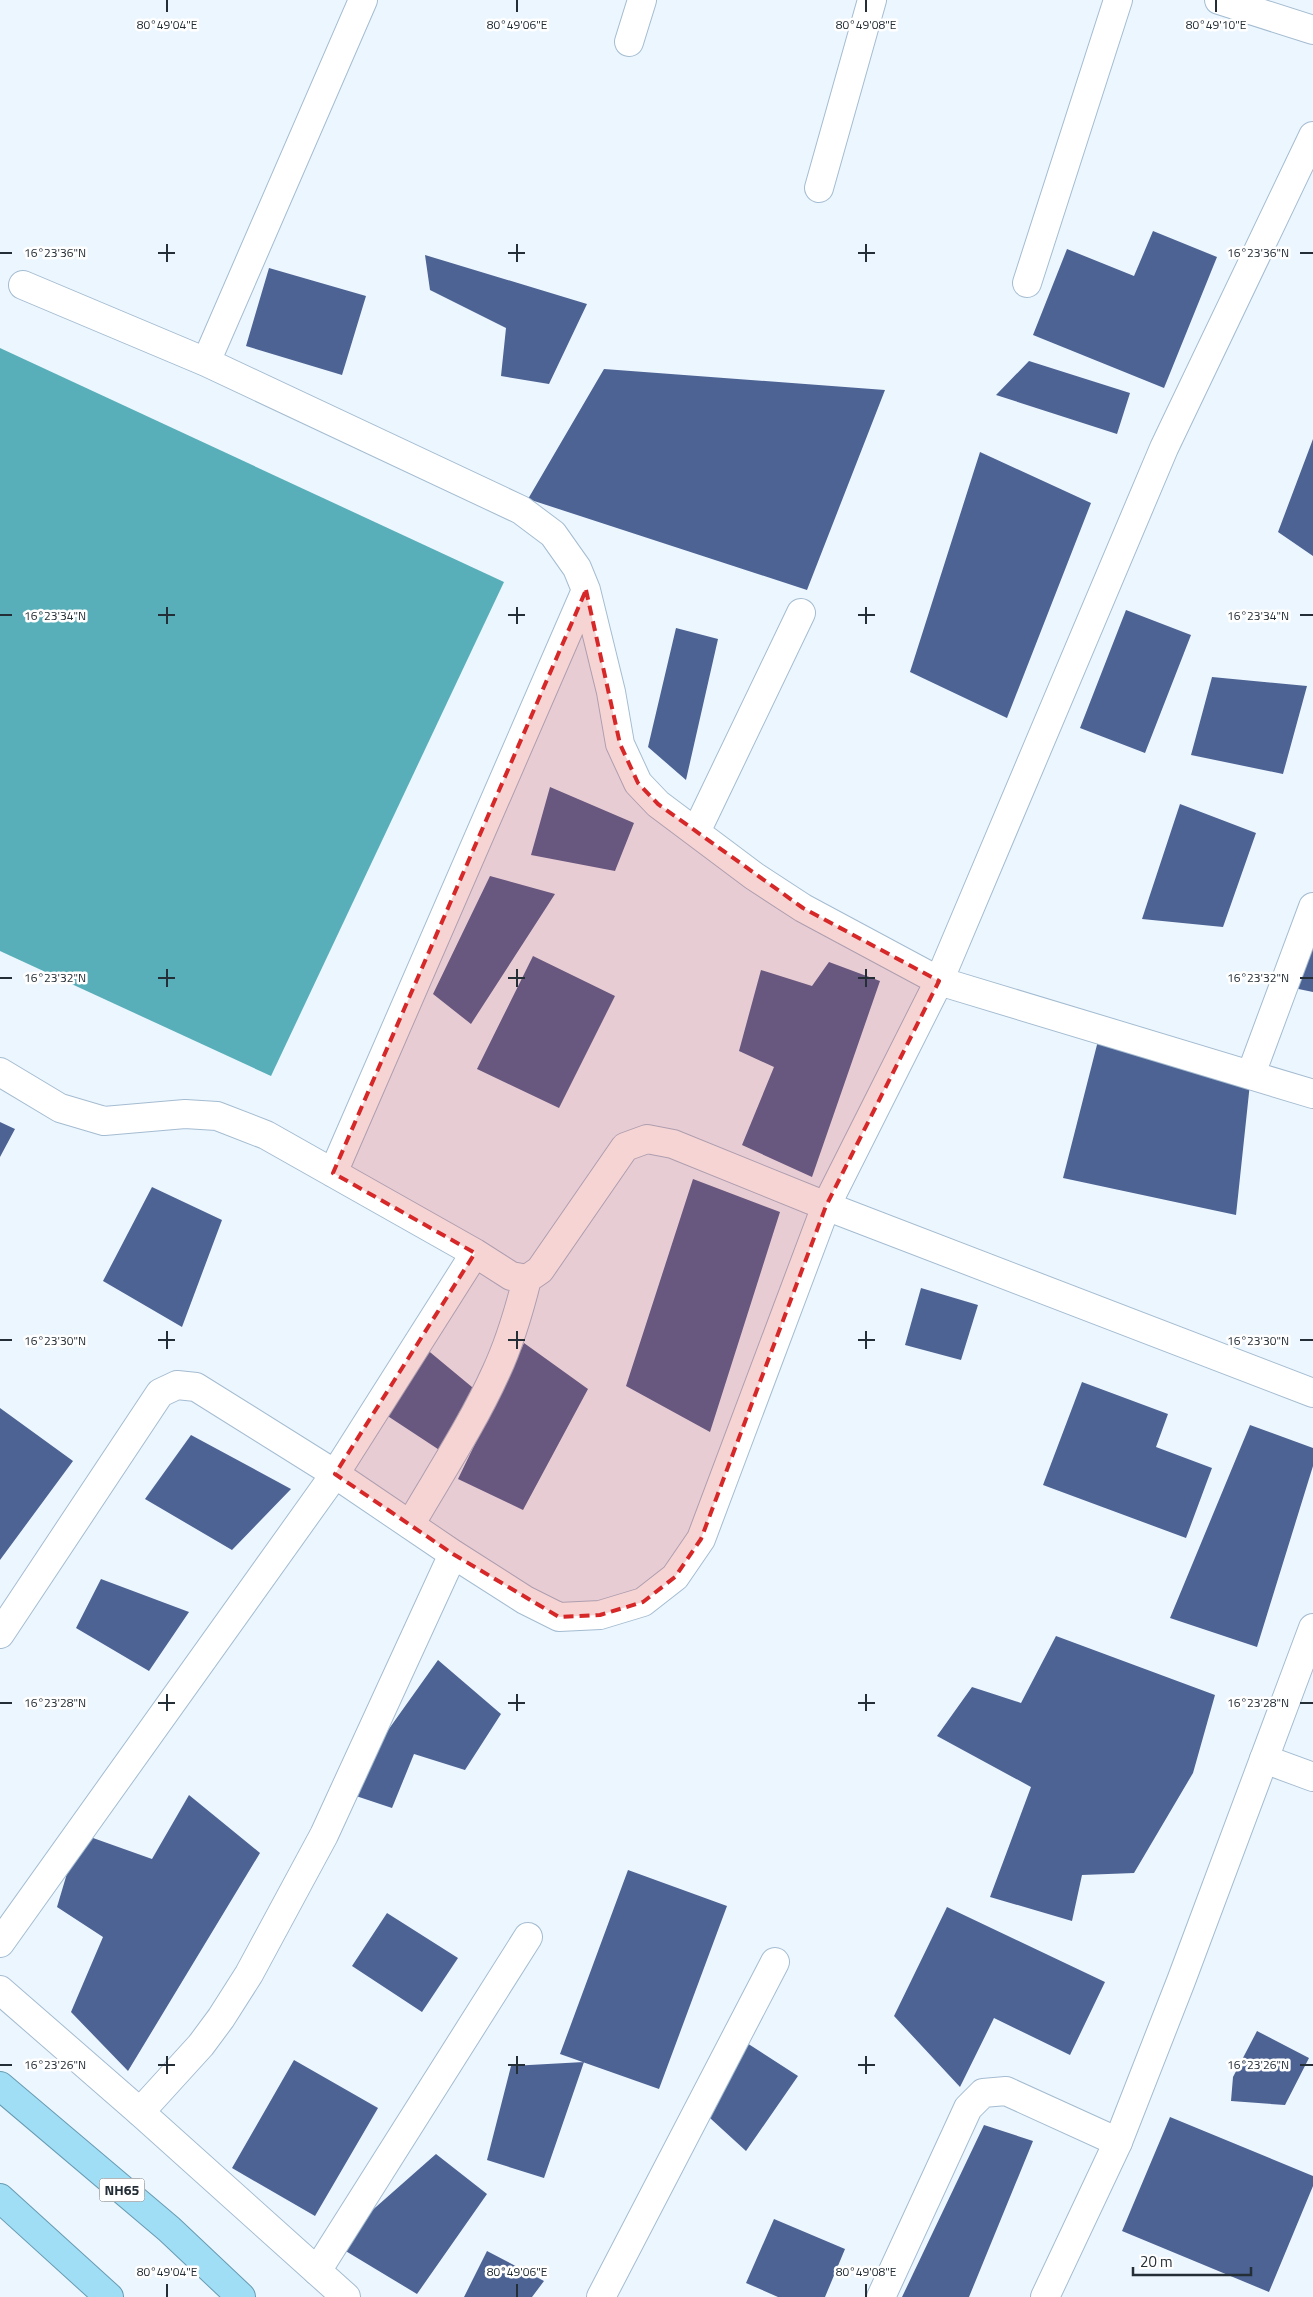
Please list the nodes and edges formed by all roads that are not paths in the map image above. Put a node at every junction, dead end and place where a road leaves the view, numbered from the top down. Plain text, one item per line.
1 (363, 0) edge
2 (642, 0) edge
3 (872, 0) edge
4 (1118, 0) edge
5 (1219, 0) edge
6 (1313, 30) edge
7 (629, 42) dead end
8 (1313, 136) edge
9 (819, 188) dead end
10 (1027, 283) dead end
11 (23, 285) dead end
12 (206, 362) junction
13 (586, 590) junction
14 (801, 613) dead end
15 (696, 832) junction
16 (1313, 906) edge
17 (939, 980) junction
18 (0, 1072) edge
19 (1251, 1074) junction
20 (1313, 1094) edge
21 (333, 1173) junction
22 (826, 1206) junction
23 (475, 1253) junction
24 (527, 1279) junction
25 (1313, 1393) edge
26 (335, 1474) junction
27 (410, 1525) junction
28 (453, 1554) junction
29 (1313, 1628) edge
30 (0, 1634) edge
31 (1264, 1759) junction
32 (1313, 1777) edge
33 (528, 1937) dead end
34 (0, 1943) edge
35 (775, 1962) dead end
36 (0, 1990) edge
37 (0, 2086) edge
38 (140, 2112) junction
39 (1118, 2142) junction
40 (0, 2198) edge
41 (317, 2271) junction
42 (108, 2297) edge
43 (241, 2297) edge
44 (346, 2297) edge
45 (601, 2297) edge
46 (881, 2297) edge
47 (1045, 2297) edge

1 - 12 street
2 - 7 street
3 - 9 street
4 - 10 street
5 - 6 street
8 - 17 street
11 - 12 street
12 - 13 street
13 - 15 street
13 - 21 street
14 - 15 street
15 - 17 street
16 - 19 street
17 - 19 street
17 - 22 street
18 - 21 street
19 - 20 street
21 - 23 street
22 - 24 street
22 - 25 street
22 - 28 street
23 - 24 street
23 - 26 street
24 - 27 street
26 - 27 street
26 - 30 street
26 - 34 street
27 - 28 street
28 - 38 street
29 - 31 street
31 - 32 street
31 - 39 street
33 - 41 street
35 - 45 street
36 - 38 street
37 - 43 highway, NH65
38 - 41 street
39 - 46 street
39 - 47 street
40 - 42 highway
41 - 44 street

